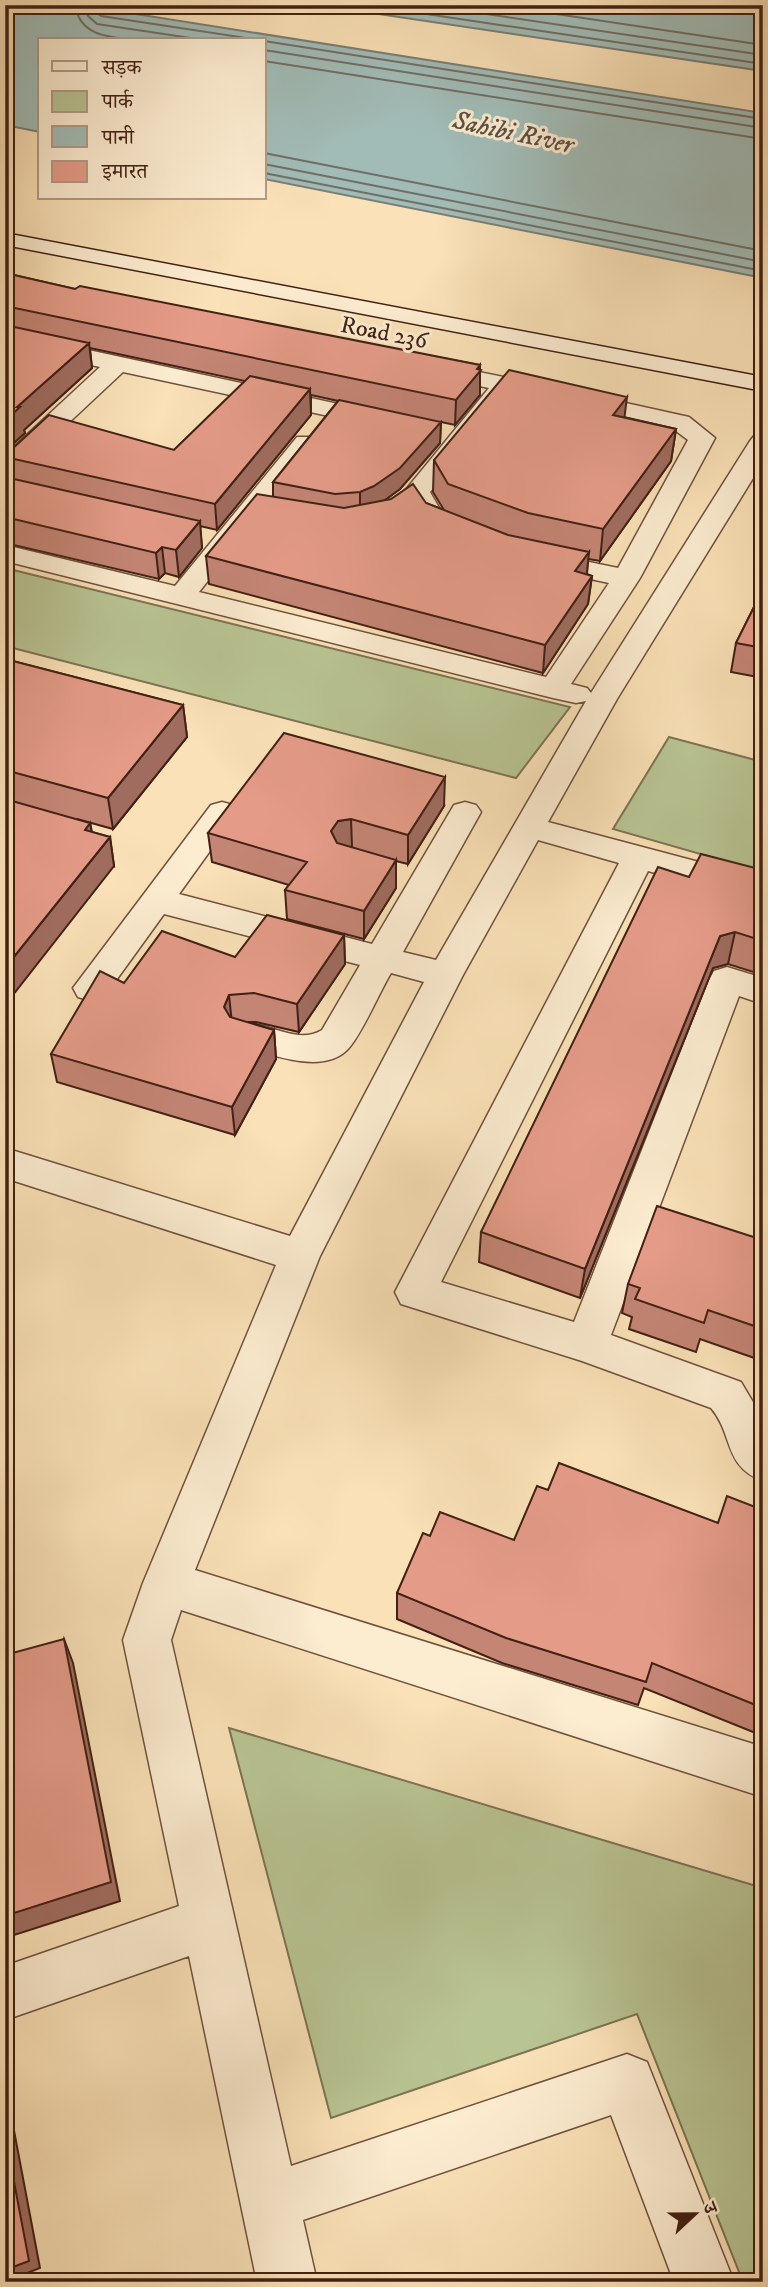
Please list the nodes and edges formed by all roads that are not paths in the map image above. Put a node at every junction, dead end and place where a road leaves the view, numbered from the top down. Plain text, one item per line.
1 (5, 239) edge
2 (55, 272) dead end
3 (46, 326) edge
4 (16, 341) edge
5 (5, 362) edge
6 (118, 363) junction
7 (411, 366) edge
8 (505, 384) junction
9 (763, 384) edge
10 (531, 390) edge
11 (557, 395) edge
12 (763, 406) edge
13 (332, 410) junction
14 (409, 426) edge
15 (435, 431) edge
16 (461, 437) junction
17 (763, 441) edge
18 (5, 470) edge
19 (250, 510) junction
20 (277, 514) edge
21 (196, 536) edge
22 (470, 536) edge
23 (223, 542) junction
24 (5, 553) edge
25 (517, 555) edge
26 (626, 578) junction
27 (180, 598) junction
28 (553, 689) junction
29 (602, 699) junction
30 (222, 811) edge
31 (465, 812) dead end
32 (529, 827) junction
33 (638, 857) junction
34 (763, 891) edge
35 (155, 900) junction
36 (383, 958) junction
37 (445, 975) junction
38 (91, 988) edge
39 (763, 991) edge
40 (247, 1034) edge
41 (5, 1163) edge
42 (639, 1214) junction
43 (676, 1226) edge
44 (300, 1256) junction
45 (586, 1344) junction
46 (763, 1461) edge
47 (166, 1583) junction
48 (763, 1772) edge
49 (209, 1922) junction
50 (5, 1993) edge
51 (270, 2202) junction
52 (287, 2282) edge
53 (704, 2282) edge

1 - 9 street
2 - 12 street, Road 236
3 - 4 street
4 - 5 street
4 - 6 street
6 - 13 street
6 - 18 street
7 - 8 street
8 - 10 street
8 - 16 street
11 - 26 street
13 - 14 street
13 - 19 street
15 - 16 street
16 - 22 street
17 - 29 street
19 - 20 street
19 - 23 street
21 - 23 street
23 - 27 street
24 - 27 street
25 - 26 street
26 - 28 street
27 - 28 street
28 - 29 street
29 - 32 street
30 - 35 street
31 - 36 street
32 - 33 street
32 - 37 street
33 - 34 street
33 - 45 street
35 - 36 street
35 - 38 street
36 - 37 street
36 - 40 street
37 - 44 street
39 - 42 street
41 - 44 street
42 - 43 street
42 - 45 street
44 - 47 street
45 - 46 street
47 - 48 street
47 - 49 street
49 - 50 street
49 - 51 street
51 - 52 street
51 - 53 street

